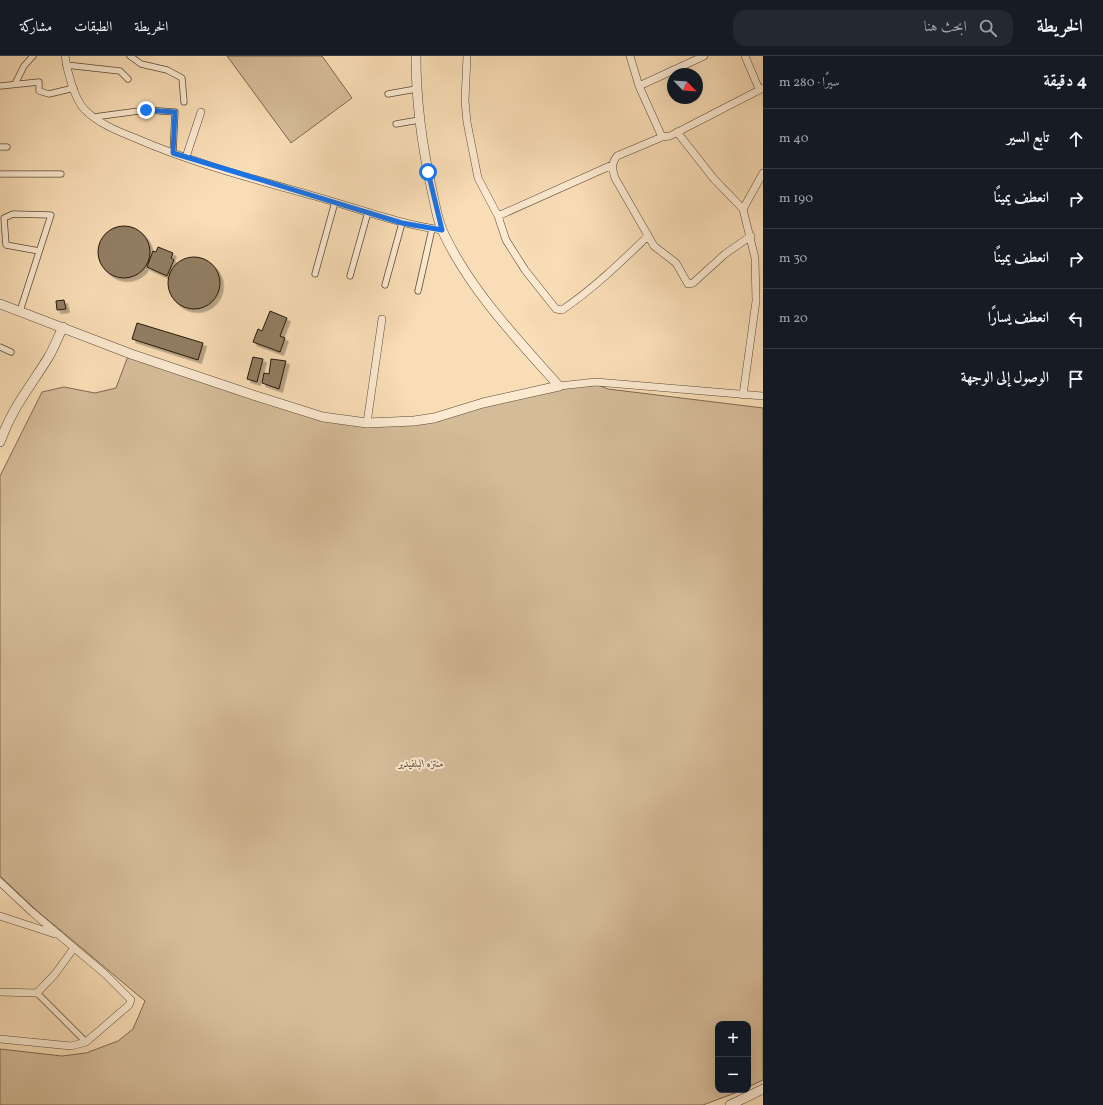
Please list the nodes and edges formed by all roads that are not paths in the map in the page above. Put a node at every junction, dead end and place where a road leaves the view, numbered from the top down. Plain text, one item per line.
1 (33, 56) edge
2 (65, 56) edge
3 (130, 56) edge
4 (416, 56) edge
5 (467, 56) edge
6 (630, 56) edge
7 (704, 56) edge
8 (746, 56) edge
9 (66, 65) junction
10 (128, 79) dead end
11 (15, 84) junction
12 (0, 86) edge
13 (638, 86) junction
14 (74, 88) junction
15 (761, 88) edge
16 (416, 89) junction
17 (388, 94) dead end
18 (184, 102) dead end
19 (202, 112) dead end
20 (94, 117) junction
21 (419, 120) junction
22 (396, 124) dead end
23 (677, 132) junction
24 (662, 137) junction
25 (0, 147) edge
26 (7, 147) dead end
27 (173, 153) junction
28 (186, 157) junction
29 (612, 165) junction
30 (763, 173) edge
31 (0, 174) edge
32 (61, 174) dead end
33 (335, 202) junction
34 (743, 209) junction
35 (368, 212) junction
36 (498, 216) junction
37 (402, 223) junction
38 (432, 229) junction
39 (442, 230) junction
40 (648, 236) junction
41 (751, 236) junction
42 (39, 251) junction
43 (315, 274) dead end
44 (350, 276) dead end
45 (384, 285) dead end
46 (418, 291) dead end
47 (0, 304) edge
48 (20, 311) junction
49 (382, 319) dead end
50 (63, 327) junction
51 (0, 347) edge
52 (11, 352) dead end
53 (559, 386) junction
54 (743, 395) junction
55 (763, 396) edge
56 (367, 424) junction
57 (0, 442) edge
58 (0, 882) edge
59 (0, 916) edge
60 (59, 935) junction
61 (74, 948) junction
62 (0, 992) edge
63 (37, 993) junction
64 (0, 1039) edge
65 (86, 1042) junction
66 (763, 1089) edge
67 (730, 1105) edge

1 - 11 street
2 - 9 street
3 - 18 street
4 - 16 street
5 - 36 street
6 - 13 street
7 - 13 street
8 - 15 street
9 - 10 street
9 - 14 street
11 - 12 street
11 - 14 street
13 - 24 street
14 - 20 street
15 - 23 street
16 - 17 street
16 - 21 street
19 - 28 street
20 - 27 street
20 - 27 street
21 - 22 street
21 - 39 street
23 - 24 street
23 - 34 street
24 - 29 street
25 - 26 street
27 - 28 street
28 - 33 street
29 - 36 street
29 - 40 street
30 - 34 street
31 - 32 street
33 - 35 street
33 - 43 street
34 - 41 street
35 - 37 street
35 - 44 street
36 - 40 street
37 - 38 street
37 - 45 street
38 - 39 street
38 - 46 street
39 - 53 street
40 - 41 street
41 - 54 street
42 - 42 street
42 - 48 street
47 - 48 street
48 - 50 street
49 - 56 street
50 - 56 street
50 - 57 street
51 - 52 street
53 - 54 street
53 - 56 street
54 - 55 street
58 - 60 street
59 - 60 street
60 - 61 street
61 - 63 street
61 - 65 street
62 - 63 street
63 - 65 street
64 - 65 street
66 - 67 street

